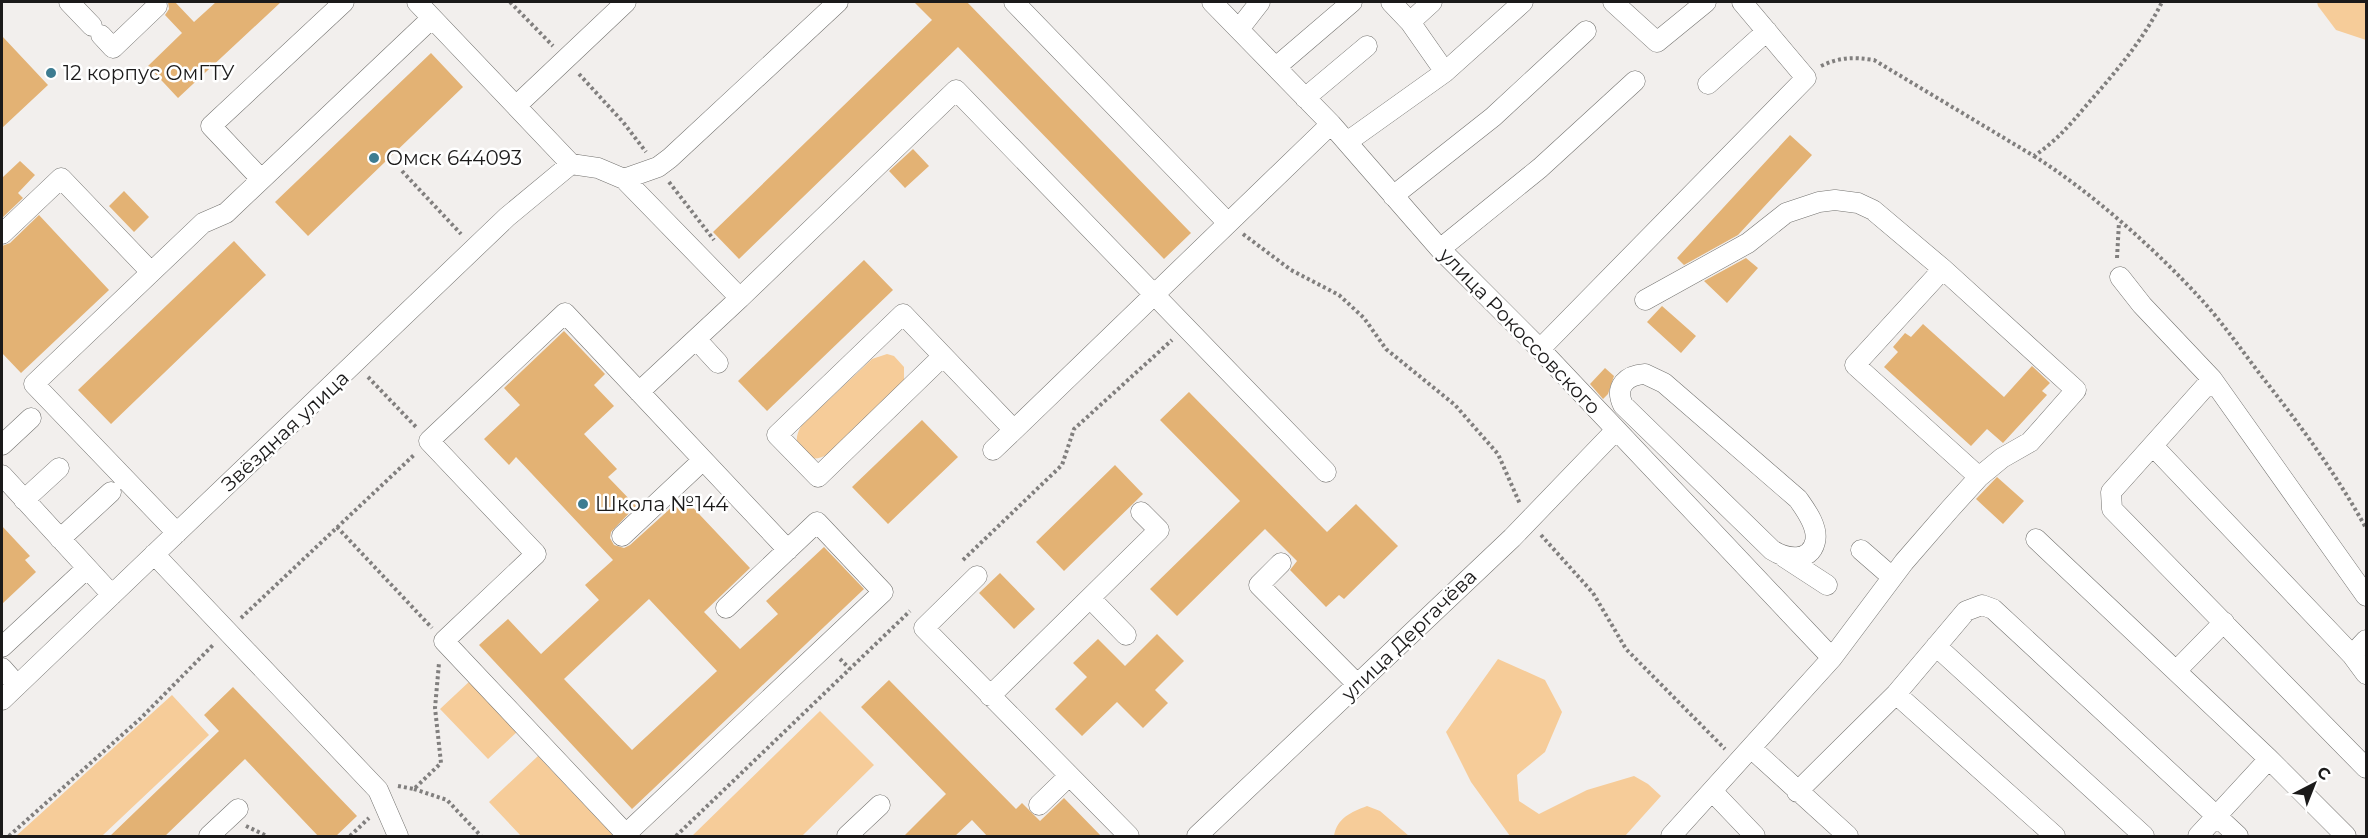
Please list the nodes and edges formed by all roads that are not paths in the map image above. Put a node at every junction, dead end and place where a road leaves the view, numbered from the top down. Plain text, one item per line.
1 (69, 2) edge
2 (344, 2) edge
3 (417, 2) edge
4 (626, 2) edge
5 (838, 2) edge
6 (1014, 2) edge
7 (1212, 2) edge
8 (1260, 2) edge
9 (1352, 2) edge
10 (1391, 2) edge
11 (1432, 2) edge
12 (1523, 2) edge
13 (1613, 2) edge
14 (1706, 2) edge
15 (1742, 2) edge
16 (157, 6) dead end
17 (432, 18) junction
18 (1410, 22) junction
19 (1239, 29) junction
20 (1586, 31) dead end
21 (1767, 31) junction
22 (1367, 46) dead end
23 (1276, 67) junction
24 (1445, 72) junction
25 (1635, 81) dead end
26 (1708, 84) dead end
27 (1305, 98) junction
28 (516, 106) junction
29 (1331, 124) junction
30 (1347, 142) junction
31 (571, 164) junction
32 (261, 179) junction
33 (624, 179) junction
34 (1393, 196) junction
35 (1228, 223) junction
36 (2, 234) edge
37 (1440, 249) junction
38 (1943, 269) junction
39 (151, 272) junction
40 (2120, 277) road end
41 (1154, 294) junction
42 (740, 298) junction
43 (1645, 300) dead end
44 (696, 339) junction
45 (1540, 349) junction
46 (944, 356) junction
47 (718, 363) dead end
48 (2212, 379) junction
49 (639, 392) junction
50 (1623, 405) junction
51 (31, 418) dead end
52 (1612, 425) junction
53 (1014, 430) junction
54 (2, 445) edge
55 (2153, 446) junction
56 (993, 450) dead end
57 (703, 460) junction
58 (59, 468) dead end
59 (1326, 472) dead end
60 (2, 475) edge
61 (1979, 477) junction
62 (111, 492) dead end
63 (24, 500) junction
64 (1141, 512) dead end
65 (177, 533) junction
66 (622, 536) dead end
67 (60, 539) junction
68 (2036, 539) dead end
69 (788, 550) junction
70 (1861, 550) dead end
71 (154, 554) junction
72 (1784, 557) junction
73 (1281, 563) dead end
74 (87, 568) junction
75 (977, 576) dead end
76 (1892, 577) junction
77 (1827, 585) dead end
78 (112, 595) junction
79 (2367, 596) edge
80 (1090, 598) junction
81 (726, 608) dead end
82 (2224, 622) junction
83 (1126, 635) dead end
84 (2367, 640) edge
85 (1936, 646) junction
86 (2, 647) edge
87 (2352, 655) junction
88 (1832, 658) junction
89 (2, 668) edge
90 (2175, 671) junction
91 (2367, 674) edge
92 (1357, 684) junction
93 (17, 685) junction
94 (1896, 694) junction
95 (990, 696) junction
96 (2, 700) edge
97 (1745, 756) junction
98 (2269, 759) junction
99 (2367, 768) edge
100 (1069, 776) junction
101 (1712, 791) junction
102 (1797, 792) junction
103 (880, 805) dead end
104 (1039, 805) dead end
105 (238, 809) dead end
106 (2216, 817) junction
107 (209, 837) edge
108 (398, 837) edge
109 (847, 837) edge
110 (1129, 837) edge
111 (1197, 837) edge
112 (1671, 837) edge
113 (1755, 837) edge
114 (1848, 837) edge
115 (2055, 837) edge
116 (2144, 837) edge
117 (2198, 837) edge
118 (2238, 837) edge
119 (2346, 837) edge

1 - 16 street
2 - 32 street
3 - 17 street
4 - 28 street
5 - 33 street
6 - 35 street
7 - 19 street, улица Рокоссовского
8 - 19 street
9 - 23 street
10 - 18 street
11 - 18 street
12 - 24 street
13 - 14 street
15 - 21 street
17 - 28 street
17 - 32 street
18 - 24 street
19 - 23 street, улица Рокоссовского
20 - 34 street
21 - 26 street
21 - 45 street
22 - 27 street
23 - 27 street, улица Рокоссовского
24 - 30 street
25 - 37 street
27 - 29 street, улица Рокоссовского
28 - 31 street
29 - 30 street, улица Рокоссовского
29 - 35 street
30 - 34 street, улица Рокоссовского
31 - 33 street
31 - 65 street, Звёздная улица
32 - 39 street
33 - 42 street
34 - 37 street, улица Рокоссовского
35 - 41 street
36 - 39 street
37 - 45 street, улица Рокоссовского
38 - 43 street
38 - 61 street
38 - 61 street
39 - 65 street
40 - 48 street
41 - 42 street
41 - 53 street
41 - 59 street
42 - 44 street
44 - 47 street
44 - 49 street
45 - 52 street, улица Рокоссовского
46 - 46 street
46 - 53 street
48 - 55 street
48 - 79 street
49 - 57 street
49 - 69 street
50 - 52 street, улица Дергачёва
50 - 72 street
50 - 72 street
51 - 54 street
52 - 88 street, улица Рокоссовского
52 - 92 street, улица Дергачёва
53 - 56 street
55 - 82 street
55 - 87 street
57 - 66 street
57 - 69 street
58 - 63 street
60 - 63 street
61 - 76 street
62 - 67 street
63 - 67 street
64 - 80 street
65 - 71 street, Звёздная улица
67 - 74 street
68 - 90 street
69 - 81 street
70 - 76 street
71 - 78 street, Звёздная улица
71 - 108 street
72 - 77 street
73 - 92 street
74 - 78 street
74 - 86 street
75 - 95 street
76 - 88 street
78 - 93 street, Звёздная улица
80 - 83 street
80 - 95 street
82 - 90 street
82 - 99 street
84 - 87 street
85 - 94 street
85 - 106 street
85 - 116 street
87 - 91 street
88 - 97 street
89 - 93 street
90 - 98 street
92 - 111 street, улица Дергачёва
93 - 96 street, Звёздная улица
94 - 102 street
94 - 115 street
95 - 100 street
97 - 101 street
97 - 102 street
98 - 106 street
98 - 119 street
100 - 104 street
100 - 110 street
101 - 112 street
101 - 113 street
102 - 114 street
103 - 109 street
105 - 107 street
106 - 117 street
106 - 118 street

